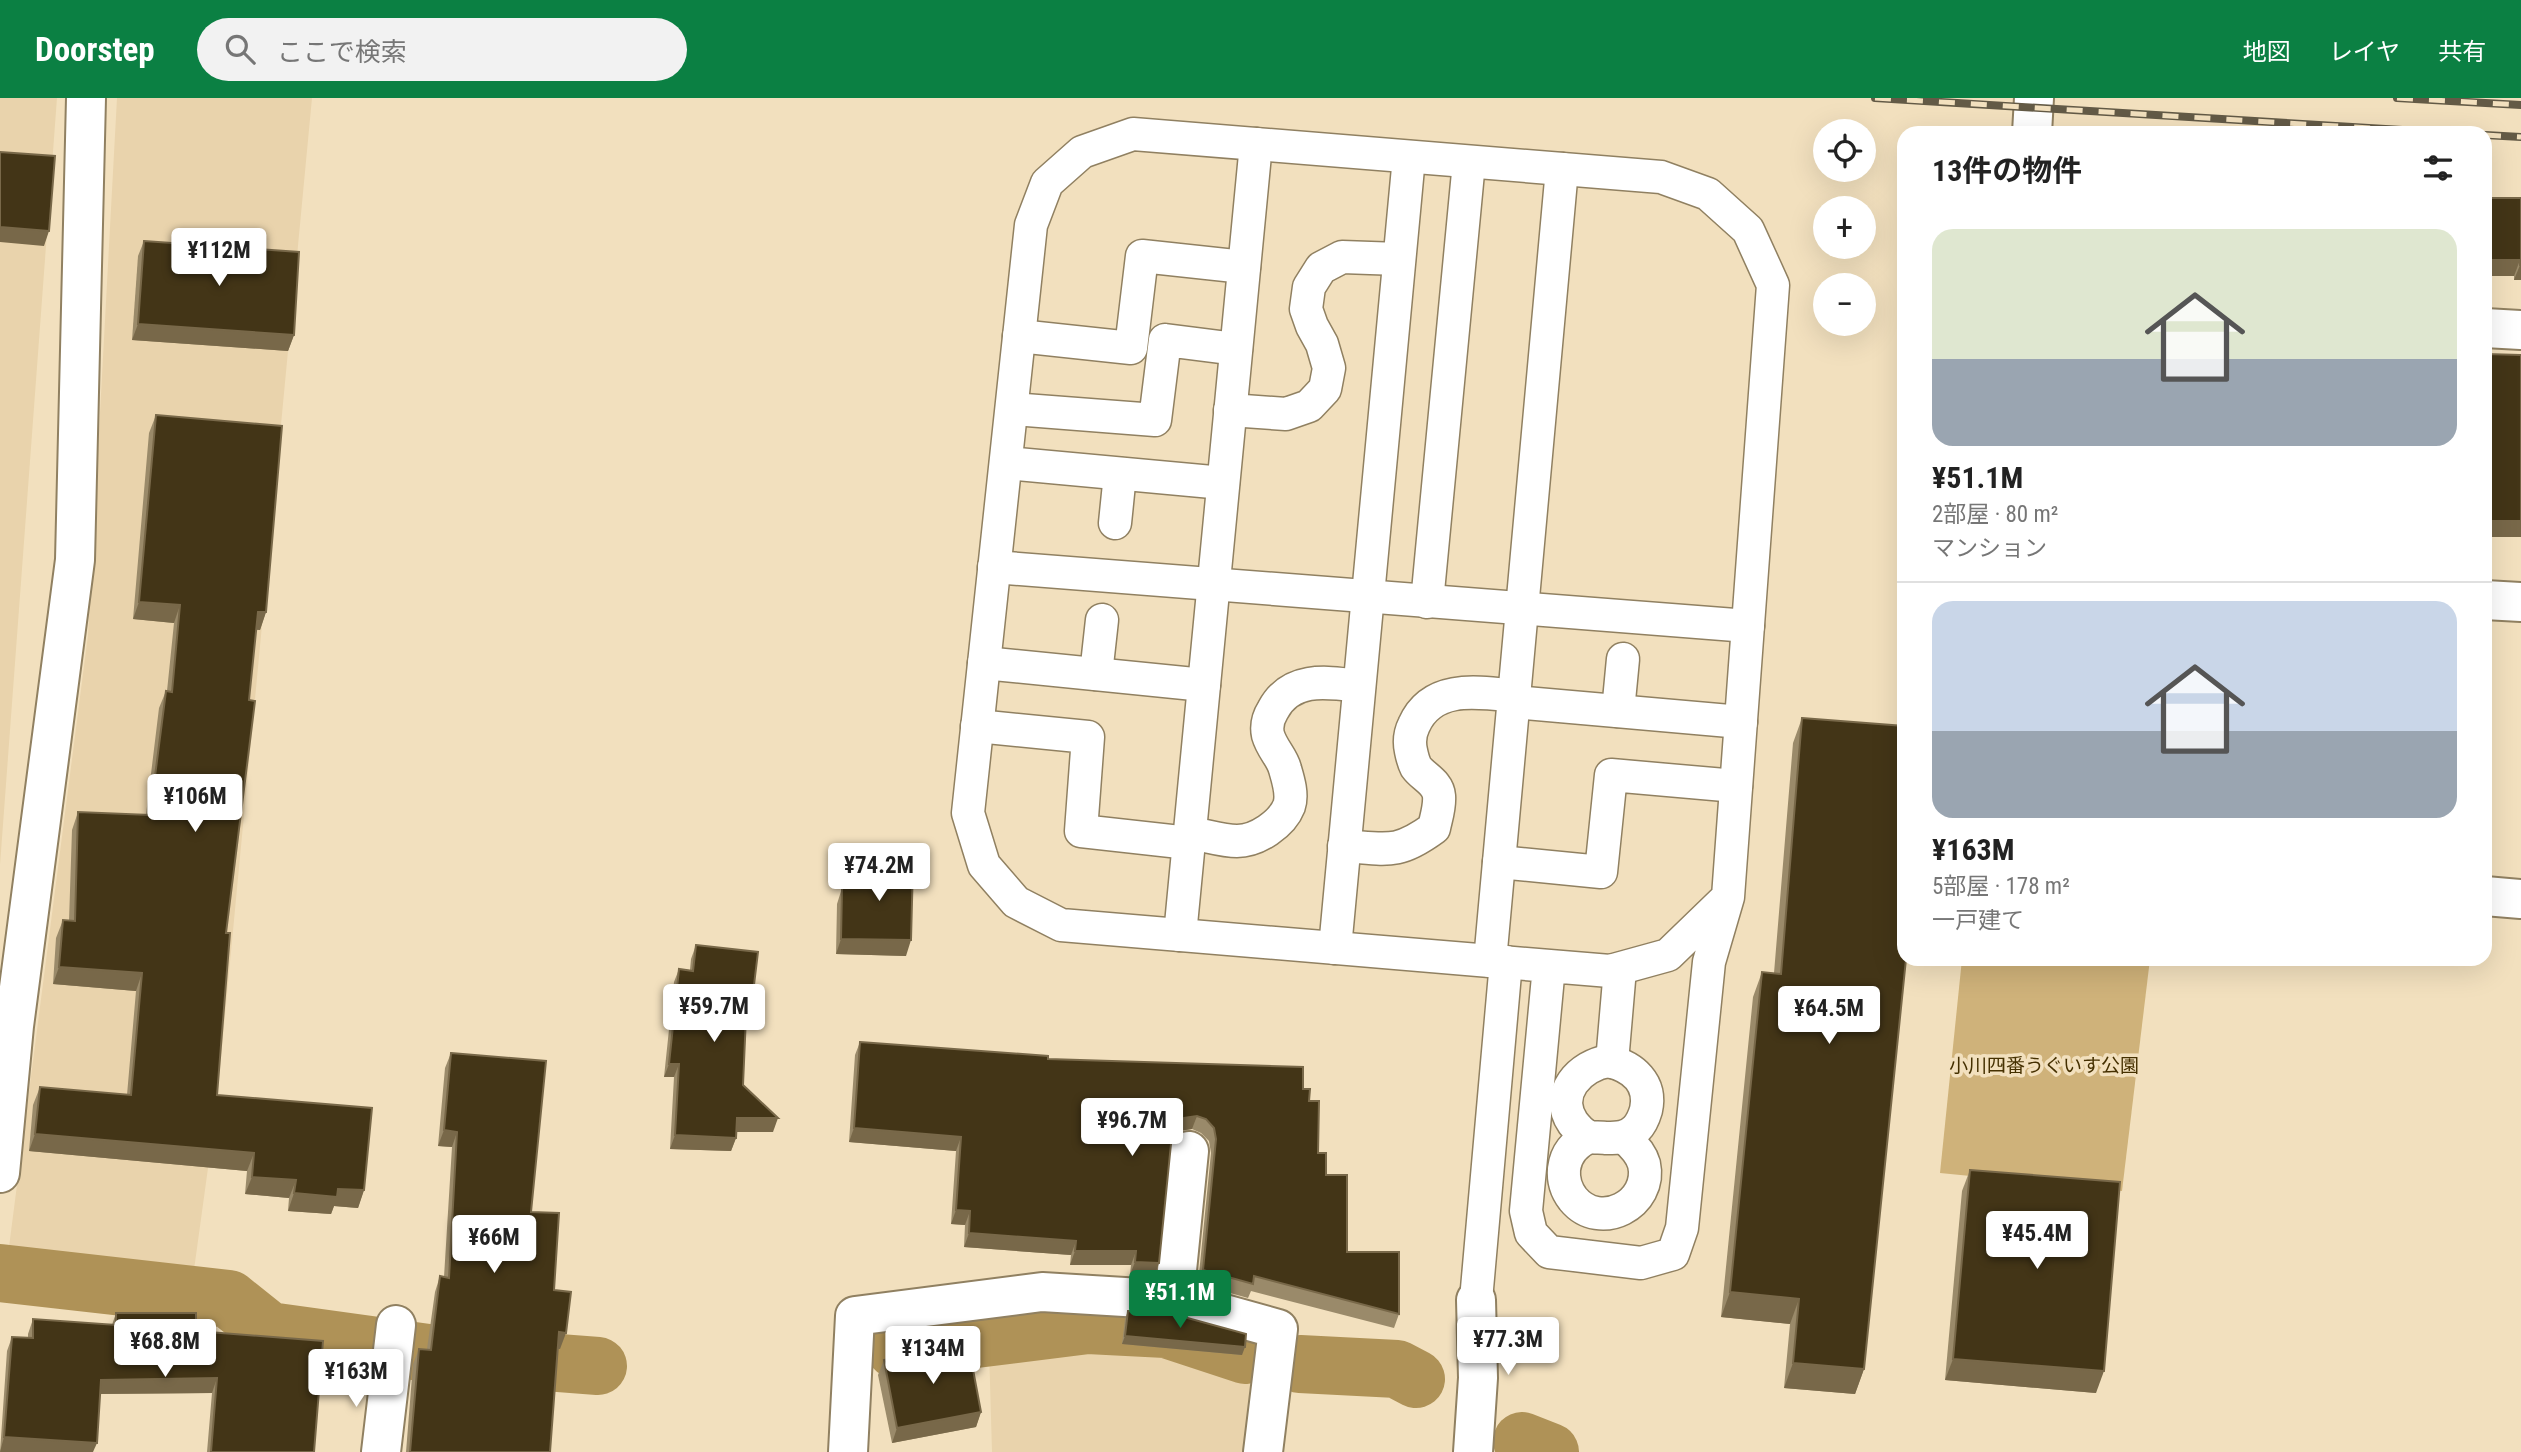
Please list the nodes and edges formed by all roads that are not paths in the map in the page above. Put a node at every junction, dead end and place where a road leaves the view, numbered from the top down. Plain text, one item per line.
1 (86, 98) edge
2 (2034, 98) edge
3 (2032, 126) edge
4 (1256, 144) junction
5 (1409, 157) junction
6 (1469, 162) junction
7 (1562, 169) junction
8 (1399, 259) junction
9 (1244, 267) junction
10 (2492, 328) edge
11 (2521, 330) edge
12 (1019, 336) junction
13 (1236, 349) junction
14 (1012, 409) junction
15 (1230, 410) junction
16 (1006, 463) junction
17 (1119, 474) junction
18 (1223, 483) junction
19 (1115, 523) dead end
20 (995, 567) junction
21 (1213, 584) junction
22 (1368, 597) junction
23 (2492, 600) edge
24 (1427, 602) junction
25 (2521, 602) edge
26 (1522, 609) junction
27 (1102, 620) dead end
28 (1748, 626) junction
29 (1623, 659) dead end
30 (984, 663) junction
31 (1096, 674) junction
32 (1204, 685) junction
33 (1359, 686) junction
34 (1514, 699) junction
35 (1618, 711) junction
36 (1741, 722) junction
37 (977, 726) junction
38 (1736, 786) junction
39 (1189, 838) junction
40 (1344, 846) junction
41 (1499, 862) junction
42 (1728, 897) junction
43 (2492, 897) edge
44 (2521, 899) edge
45 (1180, 935) junction
46 (1335, 948) junction
47 (1498, 962) junction
48 (1549, 966) junction
49 (1620, 969) junction
50 (1612, 1062) junction
51 (1589, 1137) junction
52 (1625, 1138) junction
53 (1189, 1151) dead end
54 (0, 1173) edge
55 (1174, 1300) junction
56 (1476, 1300) joint
57 (396, 1325) dead end
58 (381, 1452) edge
59 (848, 1452) edge
60 (1263, 1452) edge
61 (1473, 1452) edge

1 - 54 street
2 - 3 street
4 - 5 lane
4 - 9 lane
4 - 12 lane
5 - 6 lane
5 - 8 lane
6 - 7 lane
6 - 24 lane
7 - 26 lane
7 - 28 lane
8 - 15 lane
8 - 22 lane
9 - 12 lane
9 - 13 lane
10 - 11 street
12 - 14 lane
13 - 14 lane
13 - 15 lane
14 - 16 lane
15 - 18 lane
16 - 17 lane
16 - 20 lane
17 - 18 lane
17 - 19 lane
18 - 21 lane
20 - 21 lane
20 - 30 lane
21 - 22 lane
21 - 32 lane
22 - 24 lane
22 - 33 lane
23 - 25 street
24 - 26 lane
26 - 28 lane
26 - 34 lane
27 - 31 lane
28 - 36 lane
29 - 35 lane
30 - 31 lane
30 - 37 lane
31 - 32 lane
32 - 39 lane
33 - 39 lane
33 - 40 lane
34 - 35 lane
34 - 40 lane
34 - 41 lane
35 - 36 lane
36 - 38 lane
37 - 39 lane
37 - 45 lane
38 - 41 lane
38 - 42 lane
39 - 45 lane
40 - 46 lane
41 - 47 lane
42 - 48 lane
42 - 49 lane
43 - 44 street
45 - 46 lane
46 - 47 lane
47 - 48 lane
47 - 56 lane
48 - 49 lane
49 - 50 lane
50 - 51 lane
50 - 52 lane
51 - 52 lane
51 - 52 lane
53 - 55 street
55 - 59 street
55 - 60 street
56 - 61 street
57 - 58 street

